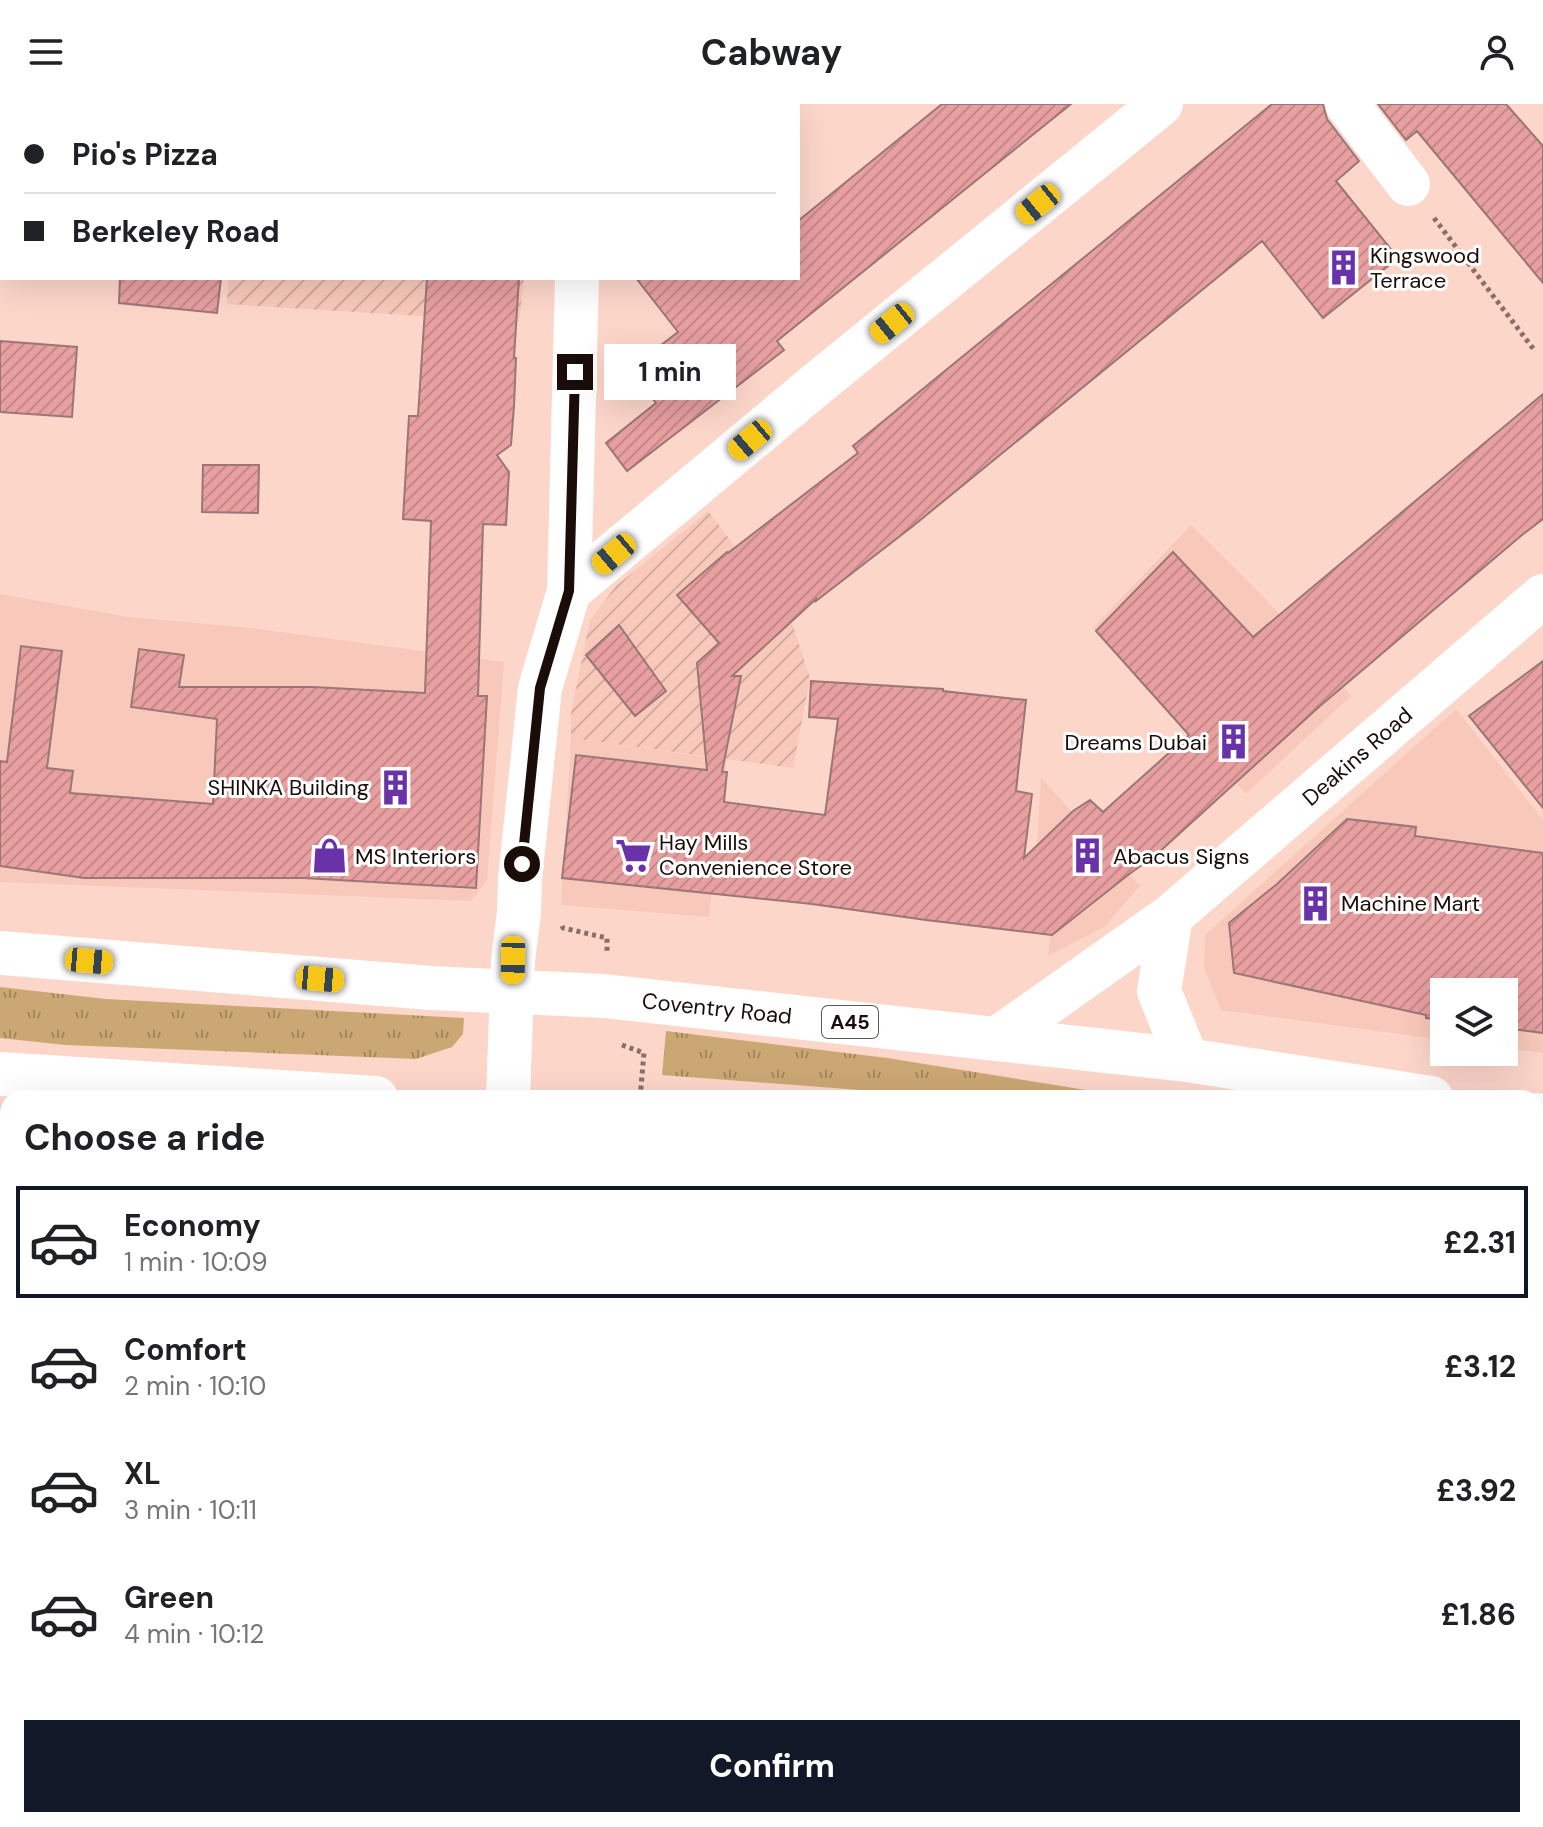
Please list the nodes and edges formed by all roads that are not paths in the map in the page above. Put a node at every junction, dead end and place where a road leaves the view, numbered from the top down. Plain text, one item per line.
1 (1161, 104) edge
2 (1347, 104) edge
3 (1408, 184) road end
4 (577, 280) edge
5 (569, 591) junction
6 (1543, 596) edge
7 (1171, 916) junction
8 (0, 953) edge
9 (513, 991) junction
10 (998, 1038) junction
11 (1187, 1060) junction
12 (0, 1074) edge
13 (251, 1090) edge
14 (508, 1090) edge
15 (1380, 1090) edge

1 - 5 main road
2 - 3 main road
4 - 5 main road
5 - 9 main road
6 - 7 main road, Deakins Road
7 - 10 main road, Deakins Road
7 - 11 main road
8 - 9 main road, Coventry Road / A45
9 - 10 main road, Coventry Road / A45
9 - 14 main road
10 - 11 main road, Coventry Road / A45
11 - 15 main road, Coventry Road / A45
12 - 13 main road

